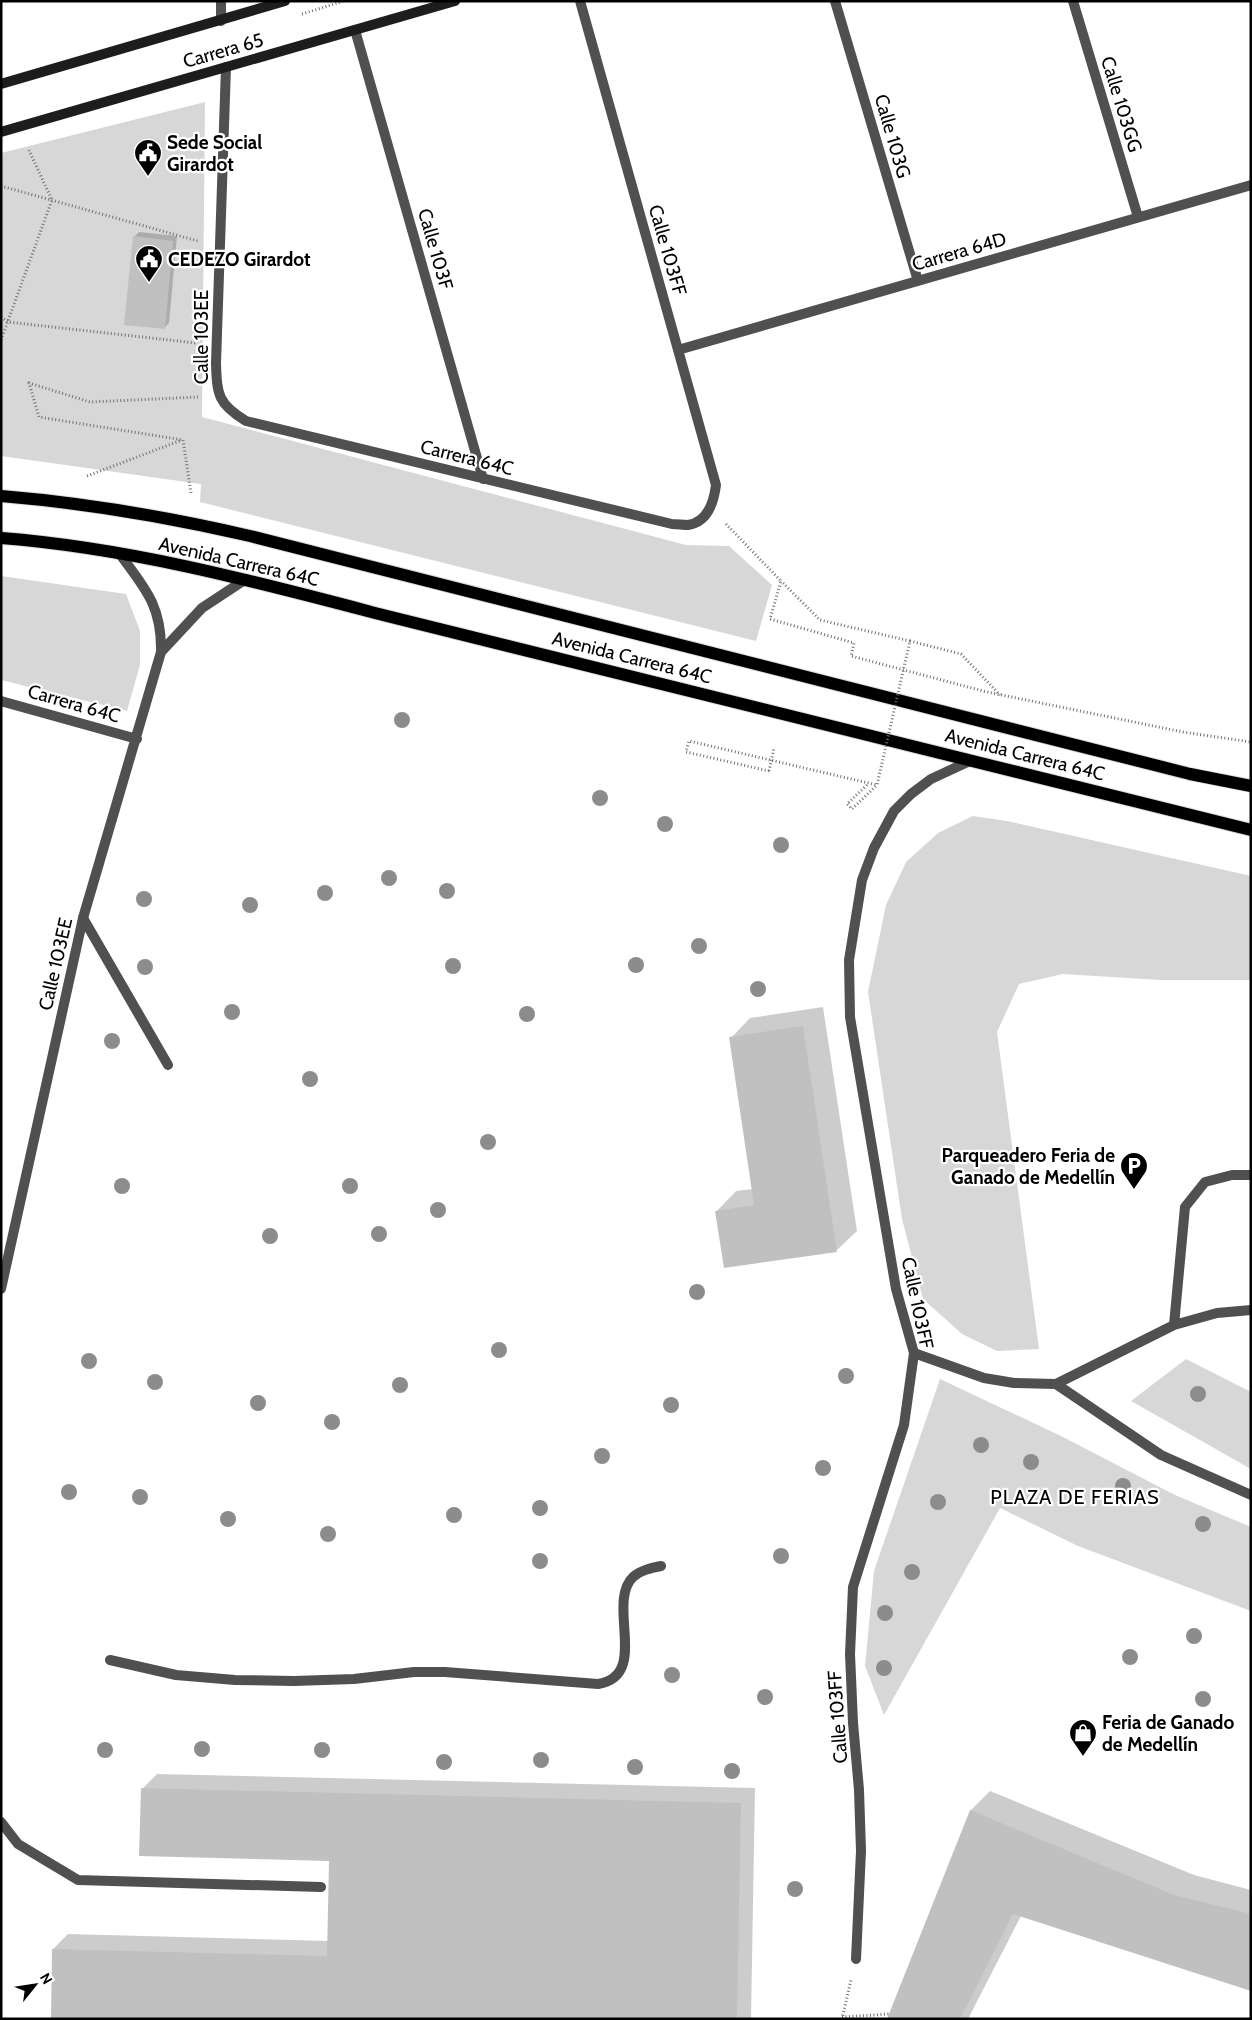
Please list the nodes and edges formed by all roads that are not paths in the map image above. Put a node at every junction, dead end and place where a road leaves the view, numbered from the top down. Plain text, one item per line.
1 (221, 1) edge
2 (285, 1) edge
3 (454, 1) edge
4 (580, 1) edge
5 (835, 1) edge
6 (1073, 1) edge
7 (221, 21) junction
8 (355, 30) junction
9 (226, 67) junction
10 (1, 84) edge
11 (1, 132) edge
12 (1251, 185) edge
13 (1138, 217) junction
14 (918, 281) junction
15 (678, 350) junction
16 (219, 396) joint
17 (483, 478) junction
18 (1, 496) edge
19 (711, 508) joint
20 (1, 538) edge
21 (119, 553) junction
22 (246, 579) junction
23 (162, 652) junction
24 (1, 701) edge
25 (136, 739) junction
26 (972, 760) junction
27 (1251, 786) edge
28 (1251, 830) edge
29 (83, 918) junction
30 (168, 1065) dead end
31 (1251, 1175) edge
32 (1, 1289) edge
33 (1251, 1310) edge
34 (1174, 1325) junction
35 (914, 1353) junction
36 (1056, 1384) junction
37 (1251, 1495) edge
38 (661, 1566) dead end
39 (110, 1660) dead end
40 (1, 1822) edge
41 (321, 1887) dead end
42 (856, 1958) road end

1 - 7 street
2 - 7 main road, Carrera 65
3 - 8 main road, Carrera 65
4 - 15 street, Calle 103FF
5 - 14 street, Calle 103G
6 - 13 street, Calle 103GG
7 - 10 main road, Carrera 65
8 - 9 main road, Carrera 65
8 - 17 street, Calle 103F
9 - 11 main road, Carrera 65
9 - 16 street, Calle 103EE
12 - 13 street, Carrera 64D
13 - 14 street, Carrera 64D
14 - 15 street, Carrera 64D
15 - 19 street, Calle 103FF
16 - 17 street, Carrera 64C
17 - 19 street, Carrera 64C
18 - 27 main road, Avenida Carrera 64C
20 - 21 main road, Avenida Carrera 64C
21 - 22 main road, Avenida Carrera 64C
21 - 23 street, Calle 103EE
22 - 23 street, Calle 103EE
22 - 26 main road, Avenida Carrera 64C
23 - 25 street, Calle 103EE
24 - 25 street, Carrera 64C
25 - 29 street, Calle 103EE
26 - 28 main road, Avenida Carrera 64C
26 - 35 street, Calle 103FF
29 - 30 street
29 - 32 street, Calle 103EE
31 - 34 street
33 - 34 street
34 - 36 street
35 - 36 street
35 - 42 street, Calle 103FF
36 - 37 street
38 - 39 street
40 - 41 street

